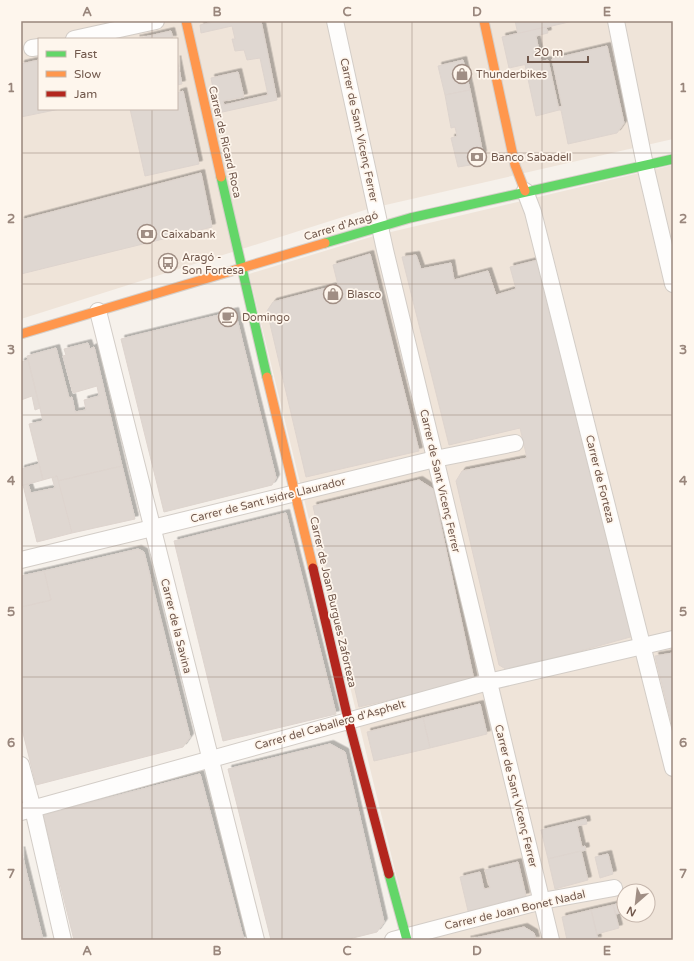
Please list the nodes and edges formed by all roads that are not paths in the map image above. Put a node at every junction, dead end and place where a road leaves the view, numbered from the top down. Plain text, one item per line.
1 (156, 21) edge
2 (186, 21) edge
3 (335, 21) edge
4 (484, 21) edge
5 (616, 21) edge
6 (79, 38) edge
7 (673, 159) edge
8 (645, 165) junction
9 (525, 191) junction
10 (380, 227) junction
11 (241, 269) junction
12 (673, 284) edge
13 (98, 311) junction
14 (21, 334) edge
15 (515, 444) dead end
16 (435, 459) junction
17 (296, 493) junction
18 (152, 528) junction
19 (21, 560) edge
20 (673, 639) edge
21 (642, 646) junction
22 (488, 682) junction
23 (348, 719) junction
24 (210, 760) junction
25 (21, 765) edge
26 (673, 768) edge
27 (27, 810) edge
28 (614, 888) dead end
29 (542, 901) junction
30 (402, 939) edge
31 (63, 940) edge
32 (256, 940) edge
33 (551, 940) edge

1 - 6 street
2 - 11 street, Carrer de Ricard Roca
3 - 10 street, Carrer de Sant Vicenç Ferrer
4 - 9 street
5 - 8 street
7 - 8 street, Carrer d'Aragó
8 - 9 street, Carrer d'Aragó
8 - 12 street
9 - 10 street, Carrer d'Aragó
9 - 21 street, Carrer de Forteza
10 - 11 street, Carrer d'Aragó
10 - 16 street, Carrer de Sant Vicenç Ferrer
11 - 13 street, Carrer d'Aragó
11 - 17 street, Carrer de Joan Burgues Zaforteza
13 - 14 street, Carrer d'Aragó
13 - 18 street, Carrer de la Savina
15 - 16 street, Carrer de Sant Isidre Llaurador
16 - 17 street, Carrer de Sant Isidre Llaurador
16 - 22 street, Carrer de Sant Vicenç Ferrer
17 - 18 street, Carrer de Sant Isidre Llaurador
17 - 23 street, Carrer de Joan Burgues Zaforteza
18 - 19 street, Carrer de Sant Isidre Llaurador
18 - 24 street, Carrer de la Savina
20 - 21 street, Carrer del Caballero d'Asphelt
21 - 22 street, Carrer del Caballero d'Asphelt
21 - 26 street, Carrer de Forteza
22 - 23 street, Carrer del Caballero d'Asphelt
22 - 29 street, Carrer de Sant Vicenç Ferrer
23 - 24 street, Carrer del Caballero d'Asphelt
23 - 30 street, Carrer de Joan Burgues Zaforteza
24 - 27 street, Carrer del Caballero d'Asphelt
24 - 32 street, Carrer de la Savina
25 - 27 street
27 - 31 street
28 - 29 street, Carrer de Joan Bonet Nadal
29 - 30 street, Carrer de Joan Bonet Nadal
29 - 33 street, Carrer de Sant Vicenç Ferrer

